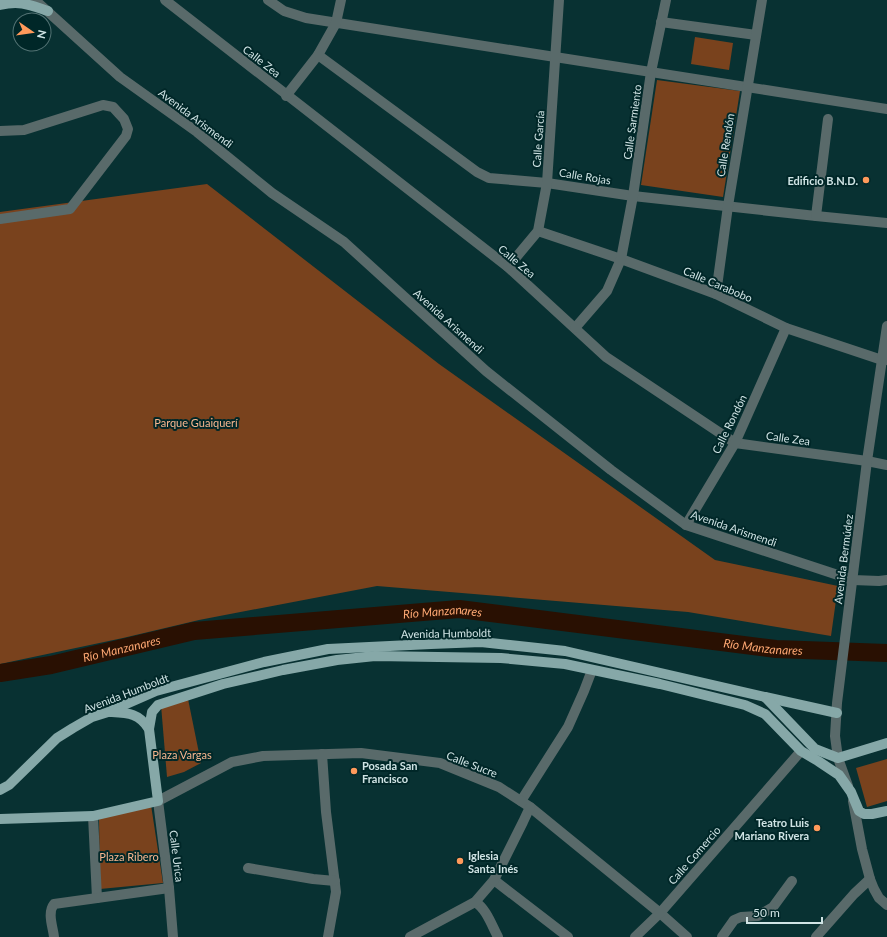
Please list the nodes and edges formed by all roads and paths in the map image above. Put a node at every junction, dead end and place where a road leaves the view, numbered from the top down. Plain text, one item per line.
1 (4, 0) edge
2 (35, 0) edge
3 (165, 0) edge
4 (268, 0) edge
5 (341, 0) edge
6 (559, 0) edge
7 (666, 0) edge
8 (762, 0) edge
9 (0, 5) edge
10 (48, 11) junction
11 (661, 22) junction
12 (336, 23) junction
13 (756, 35) junction
14 (318, 55) junction
15 (555, 57) junction
16 (651, 72) junction
17 (747, 87) junction
18 (286, 96) junction
19 (887, 109) edge
20 (828, 119) dead end
21 (0, 131) edge
22 (547, 183) junction
23 (633, 196) junction
24 (728, 206) junction
25 (816, 216) junction
26 (0, 219) edge
27 (887, 223) edge
28 (538, 231) junction
29 (621, 259) junction
30 (508, 267) junction
31 (716, 294) junction
32 (887, 326) edge
33 (575, 328) junction
34 (786, 328) junction
35 (885, 360) edge
36 (735, 443) junction
37 (867, 461) junction
38 (887, 466) edge
39 (686, 526) junction
40 (853, 580) junction
41 (887, 580) edge
42 (592, 670) junction
43 (765, 697) junction
44 (837, 708) junction
45 (108, 712) junction
46 (149, 729) junction
47 (887, 743) edge
48 (801, 751) junction
49 (322, 754) junction
50 (838, 758) junction
51 (5, 785) edge
52 (0, 790) edge
53 (851, 792) junction
54 (158, 801) junction
55 (525, 804) junction
56 (887, 811) edge
57 (93, 816) junction
58 (0, 819) edge
59 (248, 868) dead end
60 (870, 879) junction
61 (494, 880) junction
62 (335, 881) junction
63 (792, 881) dead end
64 (169, 888) junction
65 (97, 898) junction
66 (475, 902) junction
67 (887, 906) edge
68 (660, 913) junction
69 (54, 937) edge
70 (173, 937) edge
71 (328, 937) edge
72 (410, 937) edge
73 (498, 937) edge
74 (568, 937) edge
75 (635, 937) edge
76 (687, 937) edge
77 (722, 937) edge
78 (816, 937) edge

1 - 9 main road
2 - 10 street, Avenida Arismendi
3 - 18 street, Calle Zea
4 - 12 street
5 - 12 street
6 - 15 street, Calle García
7 - 11 street, Calle Sarmiento
8 - 13 street, Calle Rendón
9 - 10 main road
10 - 39 street, Avenida Arismendi
11 - 13 street
11 - 16 street, Calle Sarmiento
12 - 14 street
12 - 15 street
13 - 17 street, Calle Rendón
14 - 18 street
14 - 22 street, Calle Rojas
15 - 16 street
15 - 22 street, Calle García
16 - 17 street
16 - 23 street, Calle Sarmiento
17 - 19 street
17 - 24 street, Calle Rendón
18 - 30 street, Calle Zea
20 - 25 street
21 - 26 street
22 - 23 street, Calle Rojas
22 - 28 street, Calle García
23 - 24 street, Calle Rojas
23 - 29 street, Calle Sarmiento
24 - 25 street, Calle Rojas
24 - 31 street, Calle Rendón
25 - 27 street, Calle Rojas
28 - 29 street, Calle Carabobo
28 - 30 street, Calle García
29 - 31 street, Calle Carabobo
29 - 33 street, Calle Sarmiento
30 - 33 street, Calle Zea
31 - 34 street, Calle Carabobo
32 - 35 street, Avenida Bermúdez
33 - 36 street, Calle Zea
34 - 35 street, Calle Carabobo
34 - 36 street, Calle Rondón
35 - 37 street, Avenida Bermúdez
36 - 37 street, Calle Zea
36 - 39 street, Calle Rondón
37 - 38 street, Calle Zea
37 - 40 street, Avenida Bermúdez
39 - 40 street, Avenida Arismendi
40 - 41 street, Avenida Arismendi
40 - 44 street, Avenida Bermúdez
42 - 46 main road, Avenida Humboldt
42 - 48 main road, Avenida Humboldt
42 - 55 street
43 - 44 main road, Avenida Humboldt
43 - 45 main road, Avenida Humboldt
43 - 50 main road
44 - 50 street, Avenida Bermúdez
45 - 46 main road
45 - 51 main road, Avenida Humboldt
46 - 54 main road
47 - 50 main road
48 - 53 main road, Avenida Humboldt
48 - 68 street, Calle Comercio
49 - 54 street, Calle Sucre
49 - 55 street, Calle Sucre
49 - 62 street
50 - 53 street, Avenida Bermúdez
51 - 52 main road, Avenida Humboldt
53 - 56 main road, Avenida Humboldt
53 - 60 street, Avenida Bermúdez
54 - 57 main road
54 - 64 street, Calle Urica
55 - 61 street
55 - 68 street, Calle Sucre
57 - 58 main road
57 - 65 street
59 - 62 street
60 - 67 street, Avenida Bermúdez
60 - 78 street
61 - 66 street
61 - 74 street
62 - 71 street
63 - 77 street
64 - 65 street
64 - 70 street, Calle Urica
65 - 69 street
66 - 72 street
66 - 73 street
68 - 75 street, Calle Comercio
68 - 76 street, Calle Sucre

